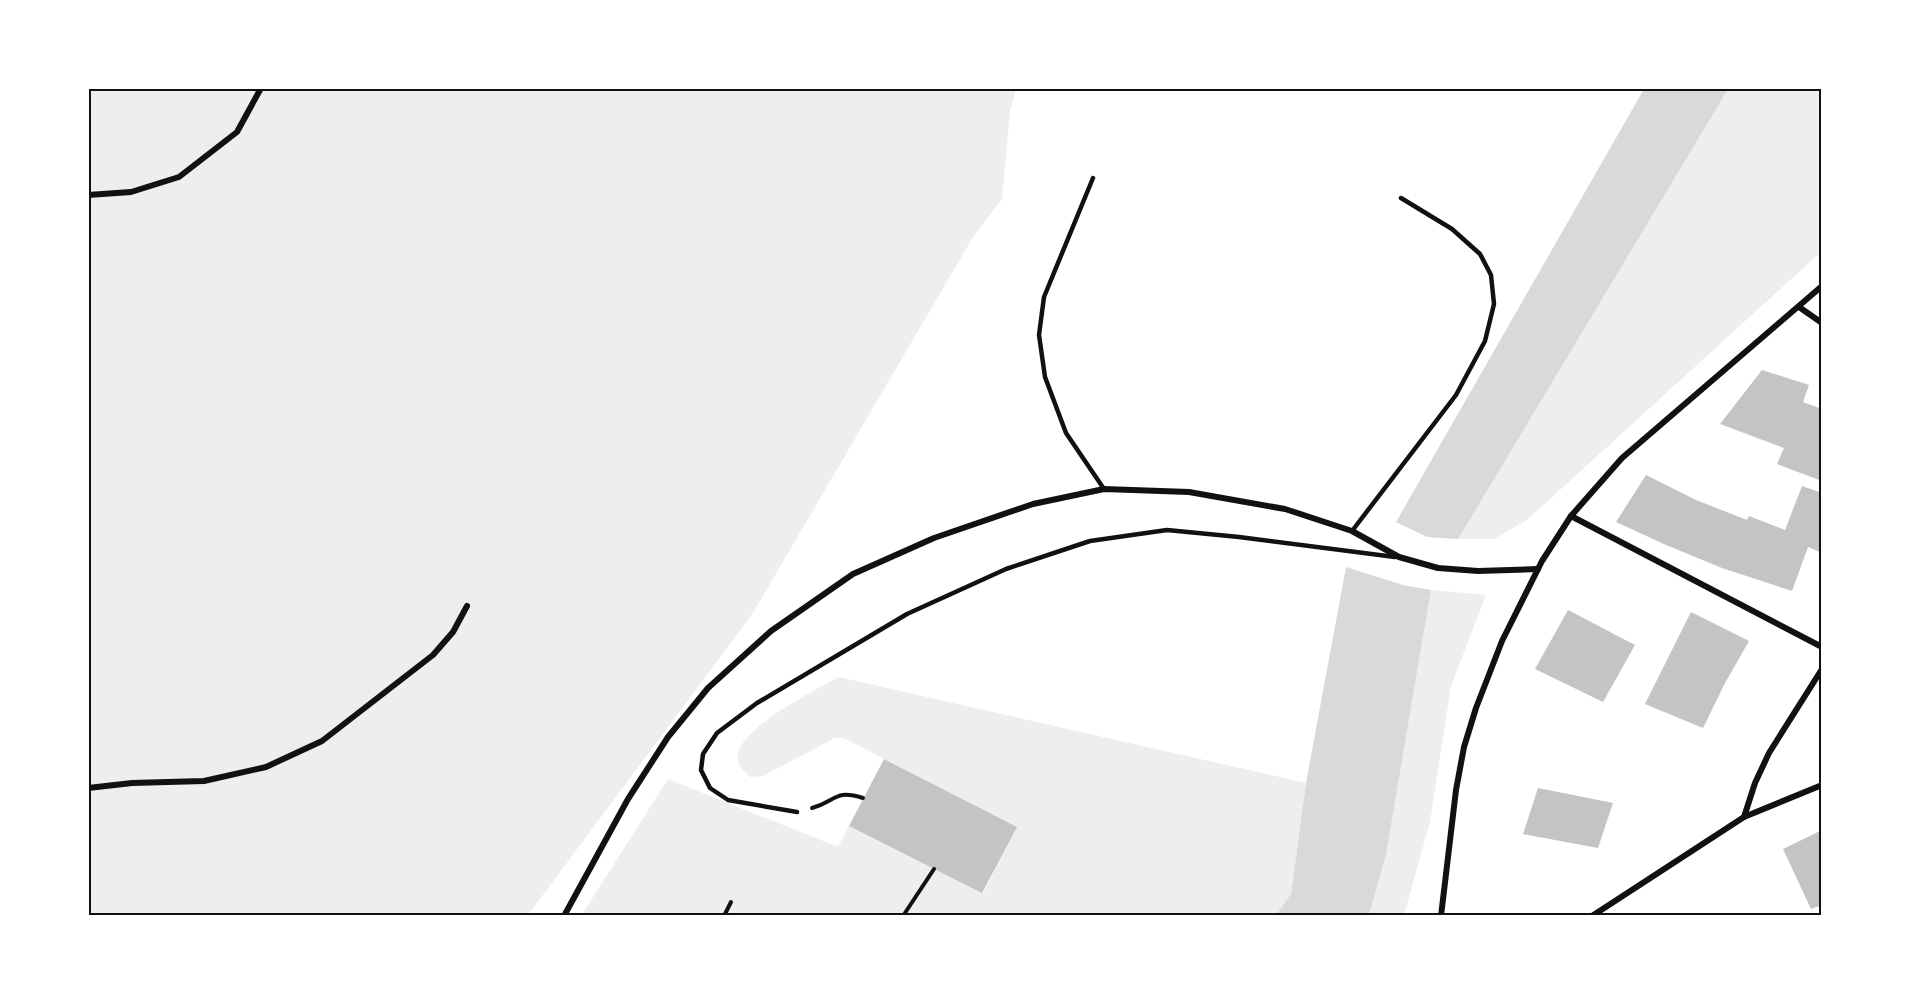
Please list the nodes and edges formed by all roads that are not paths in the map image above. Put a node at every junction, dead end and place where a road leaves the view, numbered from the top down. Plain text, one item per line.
1 (261, 88) edge
2 (1093, 178) dead end
3 (88, 195) edge
4 (1401, 198) dead end
5 (1821, 286) edge
6 (1799, 307) junction
7 (1821, 323) edge
8 (1104, 489) junction
9 (1571, 516) junction
10 (1352, 531) junction
11 (1399, 557) junction
12 (1538, 569) junction
13 (467, 606) dead end
14 (1821, 647) edge
15 (1821, 669) edge
16 (1821, 785) edge
17 (88, 788) edge
18 (797, 812) road end
19 (1744, 817) junction
20 (564, 915) edge
21 (1441, 915) edge
22 (1592, 915) edge

1 - 3 street
2 - 8 lane
4 - 10 lane
5 - 6 street
6 - 7 street
6 - 9 street
8 - 10 street
8 - 20 street
9 - 12 street
9 - 14 street
10 - 11 street
11 - 12 street
11 - 18 lane
12 - 21 street
13 - 17 street
15 - 19 street
16 - 19 street
19 - 22 street

